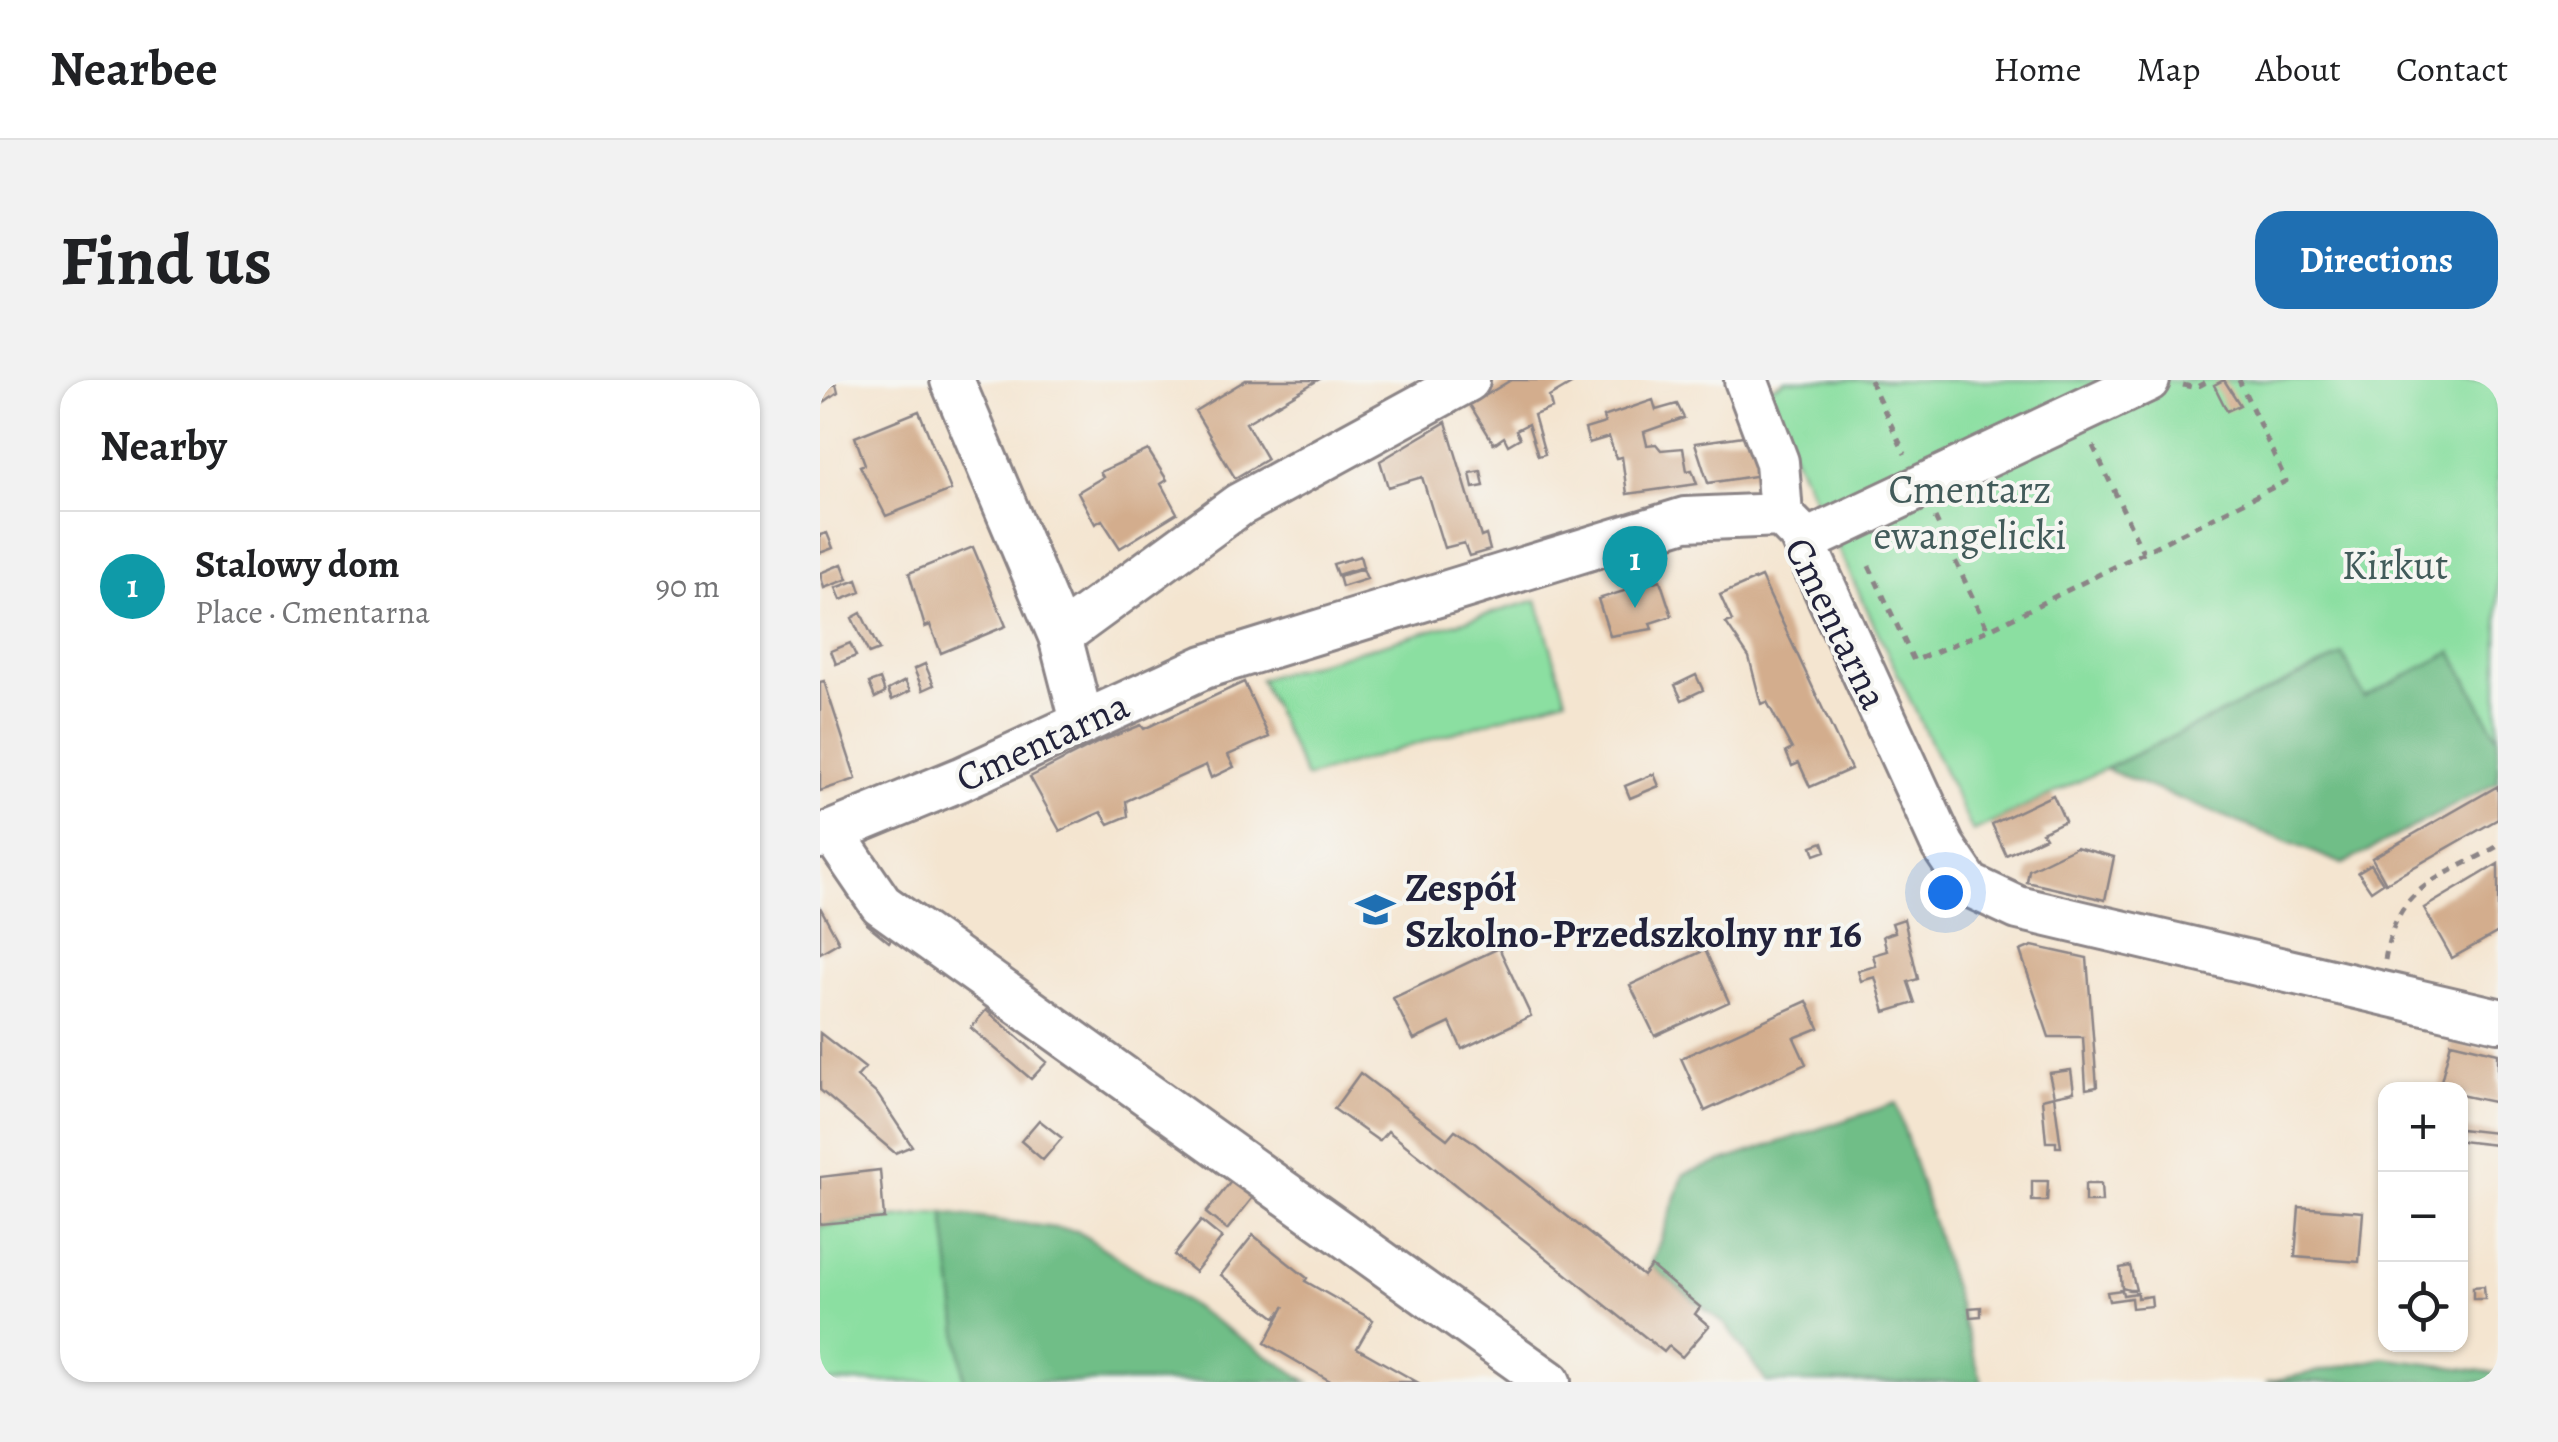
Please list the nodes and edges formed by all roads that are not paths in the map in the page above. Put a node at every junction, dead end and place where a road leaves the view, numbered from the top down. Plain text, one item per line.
1 (952, 380) edge
2 (1468, 380) edge
3 (1746, 380) edge
4 (2164, 382) edge
5 (1792, 528) junction
6 (1060, 636) junction
7 (1082, 721) junction
8 (826, 835) edge
9 (2498, 1020) edge
10 (1549, 1382) edge

1 - 6 street
2 - 6 street
3 - 5 street
4 - 5 street
5 - 7 street, Cmentarna
5 - 9 street, Cmentarna
6 - 7 street
7 - 8 street, Cmentarna
8 - 10 street

